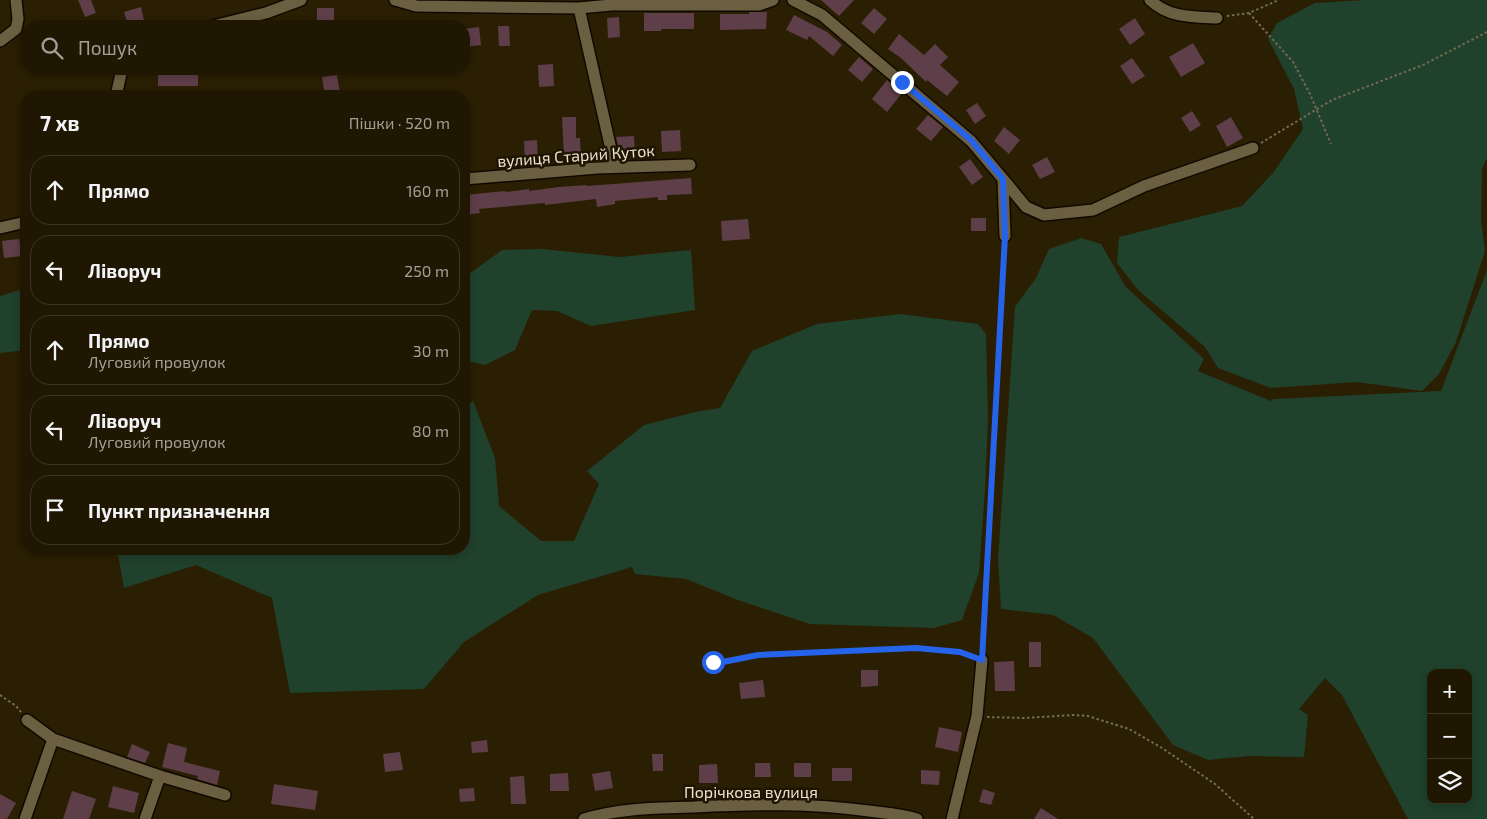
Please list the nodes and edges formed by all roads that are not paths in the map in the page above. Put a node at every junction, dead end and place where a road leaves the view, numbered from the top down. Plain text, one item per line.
1 (16, 0) edge
2 (300, 0) edge
3 (395, 0) edge
4 (773, 0) edge
5 (793, 0) edge
6 (1150, 0) edge
7 (579, 8) junction
8 (1217, 18) road end
9 (237, 20) edge
10 (0, 41) edge
11 (121, 75) edge
12 (117, 90) edge
13 (1253, 148) road end
14 (690, 165) dead end
15 (615, 168) junction
16 (470, 179) edge
17 (1003, 179) junction
18 (20, 223) edge
19 (0, 228) edge
20 (1005, 236) road end
21 (982, 660) road end
22 (27, 720) road end
23 (53, 739) junction
24 (160, 776) junction
25 (225, 795) dead end
26 (603, 816) edge
27 (910, 818) edge
28 (25, 819) edge
29 (145, 819) edge
30 (584, 819) edge
31 (952, 819) edge

1 - 10 street
2 - 9 street
3 - 7 street
4 - 7 street
5 - 17 street
6 - 8 street
7 - 15 street
11 - 12 street
13 - 17 street
14 - 15 street, вулиця Старий Куток
15 - 16 street, вулиця Старий Куток
17 - 20 street
18 - 19 street
21 - 31 street
22 - 23 street
23 - 24 street
23 - 28 street
24 - 25 street
24 - 29 street
26 - 27 street, Порічкова вулиця
26 - 30 street, Порічкова вулиця

